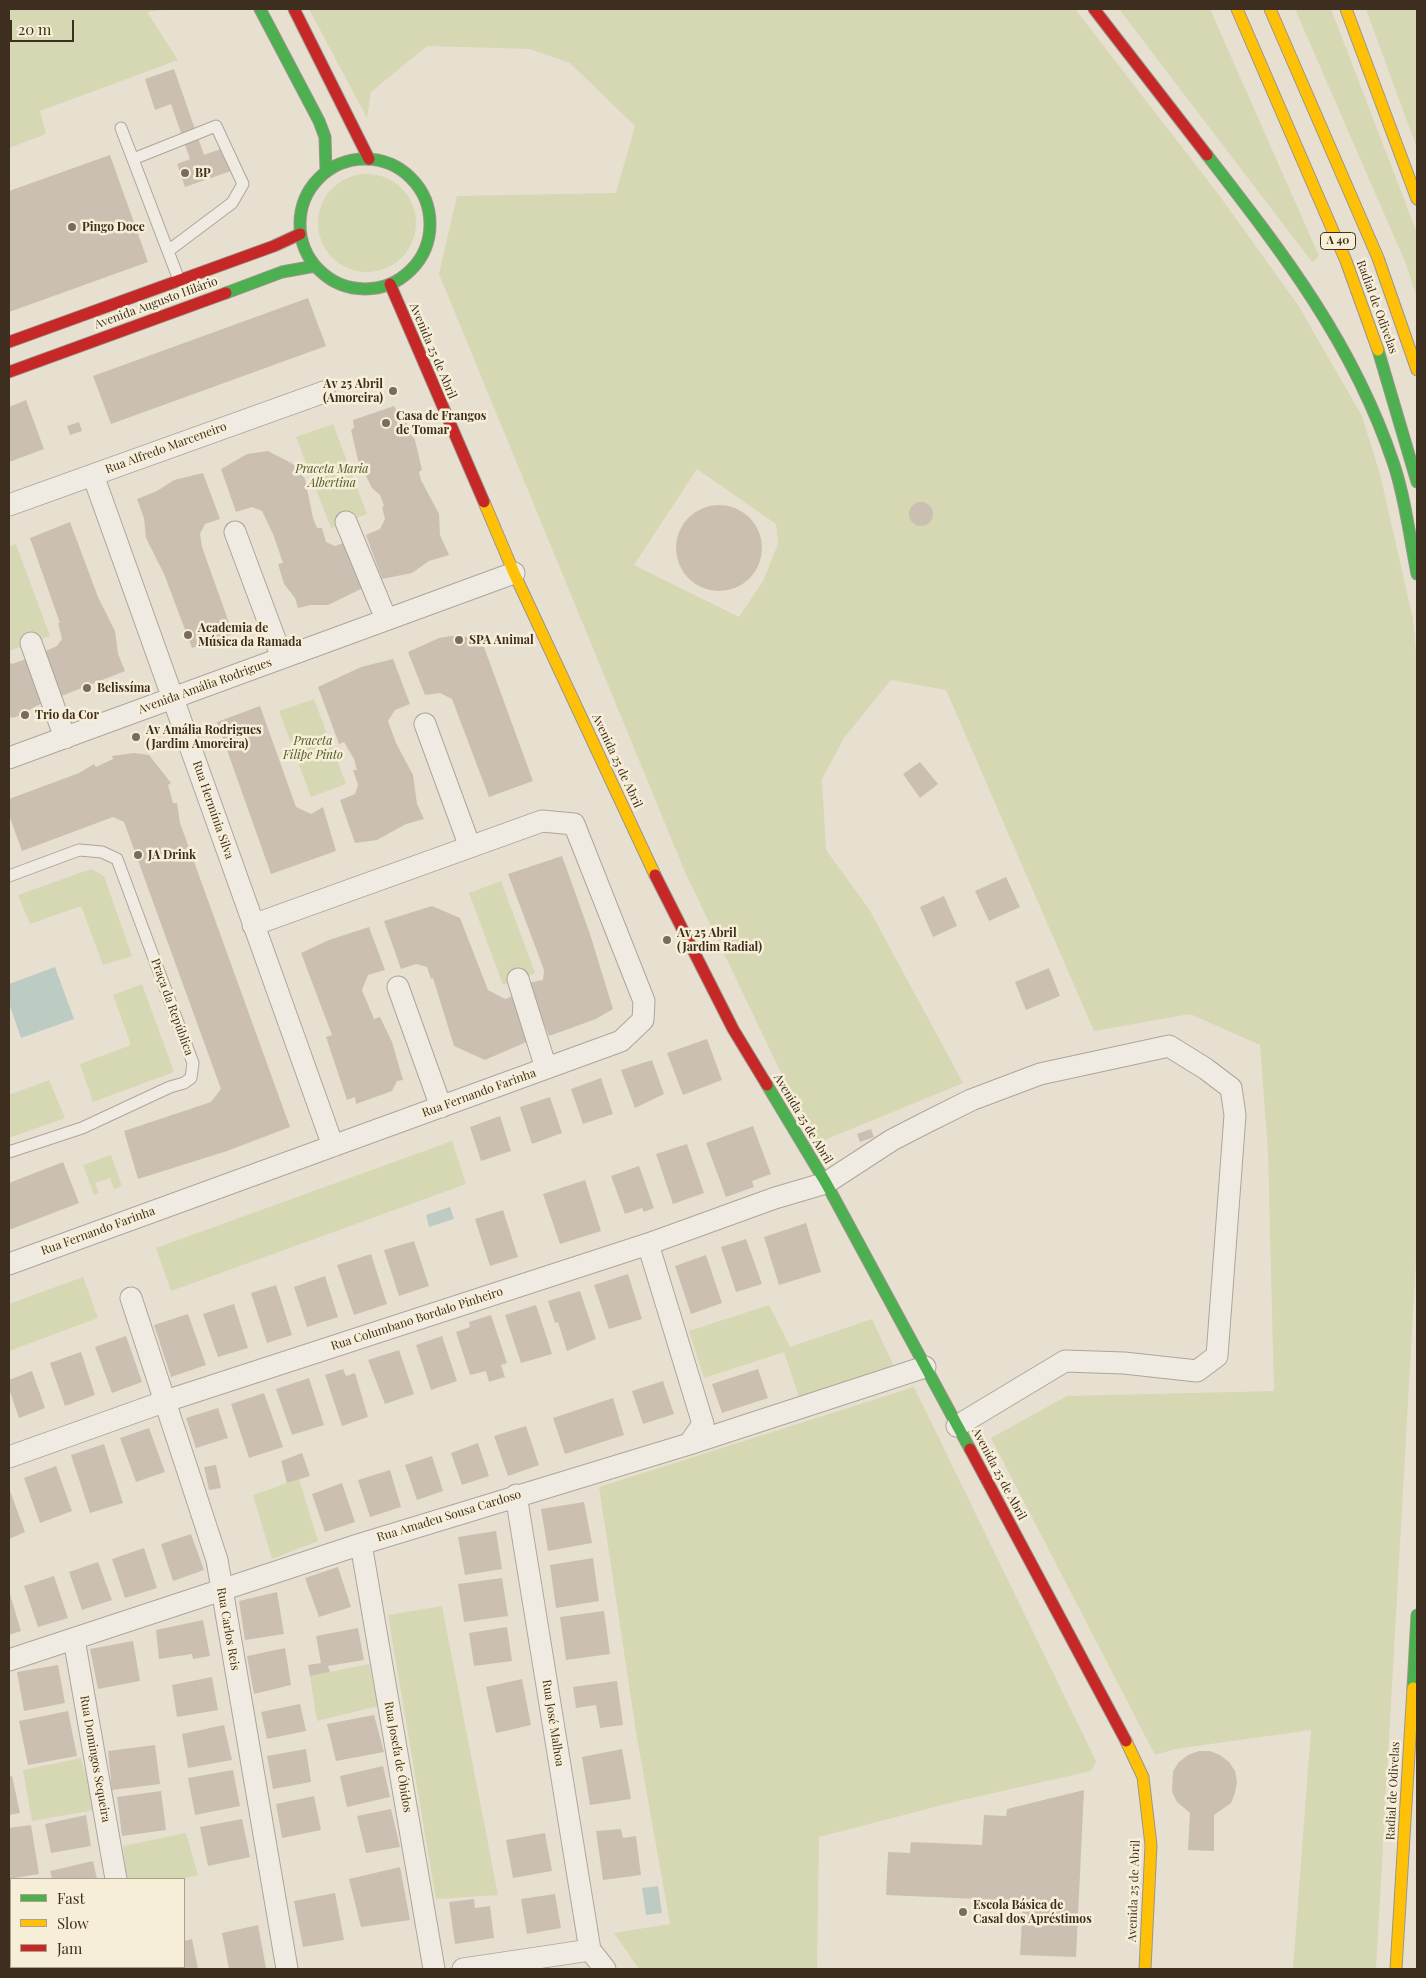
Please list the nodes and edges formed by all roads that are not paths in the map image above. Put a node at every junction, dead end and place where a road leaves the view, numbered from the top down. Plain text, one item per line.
1 (260, 9) edge
2 (294, 9) edge
3 (1094, 9) edge
4 (1236, 9) edge
5 (1270, 9) edge
6 (1346, 9) edge
7 (121, 128) dead end
8 (368, 159) junction
9 (133, 160) junction
10 (326, 172) junction
11 (1417, 199) edge
12 (300, 234) junction
13 (168, 251) junction
14 (315, 266) junction
15 (179, 280) junction
16 (390, 284) junction
17 (9, 342) edge
18 (1417, 370) edge
19 (9, 372) edge
20 (324, 392) dead end
21 (93, 475) junction
22 (1417, 482) edge
23 (9, 505) edge
24 (346, 522) dead end
25 (235, 532) dead end
26 (514, 573) junction
27 (1417, 574) edge
28 (386, 619) junction
29 (31, 643) dead end
30 (282, 658) junction
31 (174, 699) junction
32 (425, 724) dead end
33 (65, 738) junction
34 (9, 758) edge
35 (470, 846) junction
36 (9, 876) edge
37 (253, 925) junction
38 (518, 979) dead end
39 (398, 986) dead end
40 (546, 1068) junction
41 (441, 1107) junction
42 (333, 1146) junction
43 (9, 1152) edge
44 (826, 1183) junction
45 (648, 1244) junction
46 (9, 1264) edge
47 (132, 1298) dead end
48 (925, 1367) junction
49 (166, 1401) junction
50 (957, 1426) junction
51 (689, 1444) junction
52 (9, 1457) edge
53 (516, 1495) junction
54 (361, 1544) junction
55 (220, 1589) junction
56 (1417, 1615) edge
57 (74, 1638) junction
58 (9, 1660) edge
59 (116, 1878) edge
60 (590, 1950) junction
61 (287, 1969) edge
62 (434, 1969) edge
63 (463, 1969) edge
64 (605, 1969) edge
65 (1145, 1969) edge
66 (1396, 1969) edge

1 - 10 main road
2 - 8 main road
3 - 27 main road
4 - 22 main road, Radial de Odivelas / A 40
5 - 18 main road, Radial de Odivelas / A 40
6 - 11 main road
7 - 9 lane
8 - 10 main road
8 - 16 main road
9 - 13 lane
9 - 13 lane
10 - 12 main road
12 - 14 main road
12 - 15 main road, Avenida Augusto Hilário
13 - 15 lane
14 - 16 main road
14 - 19 main road, Avenida Augusto Hilário
15 - 17 main road, Avenida Augusto Hilário
16 - 26 main road, Avenida 25 de Abril
20 - 21 street, Rua Alfredo Marceneiro
21 - 23 street, Rua Alfredo Marceneiro
21 - 31 street, Rua Hermínia Silva
24 - 28 street
25 - 30 street
26 - 28 street, Avenida Amália Rodrigues
26 - 44 main road, Avenida 25 de Abril
28 - 30 street, Avenida Amália Rodrigues
29 - 33 street
30 - 31 street, Avenida Amália Rodrigues
31 - 33 street, Avenida Amália Rodrigues
31 - 37 street, Rua Hermínia Silva
32 - 35 street
33 - 34 street, Avenida Amália Rodrigues
35 - 37 street, Rua Fernando Farinha
35 - 40 street, Rua Fernando Farinha
36 - 43 lane, Praça da República
37 - 42 street, Rua Hermínia Silva
38 - 40 street
39 - 41 street
40 - 41 street, Rua Fernando Farinha
41 - 42 street, Rua Fernando Farinha
42 - 46 street, Rua Fernando Farinha
44 - 45 street, Rua Columbano Bordalo Pinheiro
44 - 48 main road, Avenida 25 de Abril
44 - 50 street, Rua Columbano Bordalo Pinheiro
45 - 49 street, Rua Columbano Bordalo Pinheiro
45 - 51 street
47 - 49 street, Rua Carlos Reis
48 - 50 main road, Avenida 25 de Abril
48 - 51 street, Rua Amadeu Sousa Cardoso
49 - 52 street, Rua Columbano Bordalo Pinheiro
49 - 55 street, Rua Carlos Reis
50 - 65 main road, Avenida 25 de Abril
51 - 53 street, Rua Amadeu Sousa Cardoso
53 - 54 street, Rua Amadeu Sousa Cardoso
53 - 60 street, Rua José Malhoa
54 - 55 street, Rua Amadeu Sousa Cardoso
54 - 62 street, Rua Josefa de Óbidos
55 - 57 street, Rua Amadeu Sousa Cardoso
55 - 61 street, Rua Carlos Reis
56 - 66 main road, Radial de Odivelas
57 - 58 street, Rua Amadeu Sousa Cardoso
57 - 59 street, Rua Domingos Sequeira
60 - 63 street
60 - 64 street

